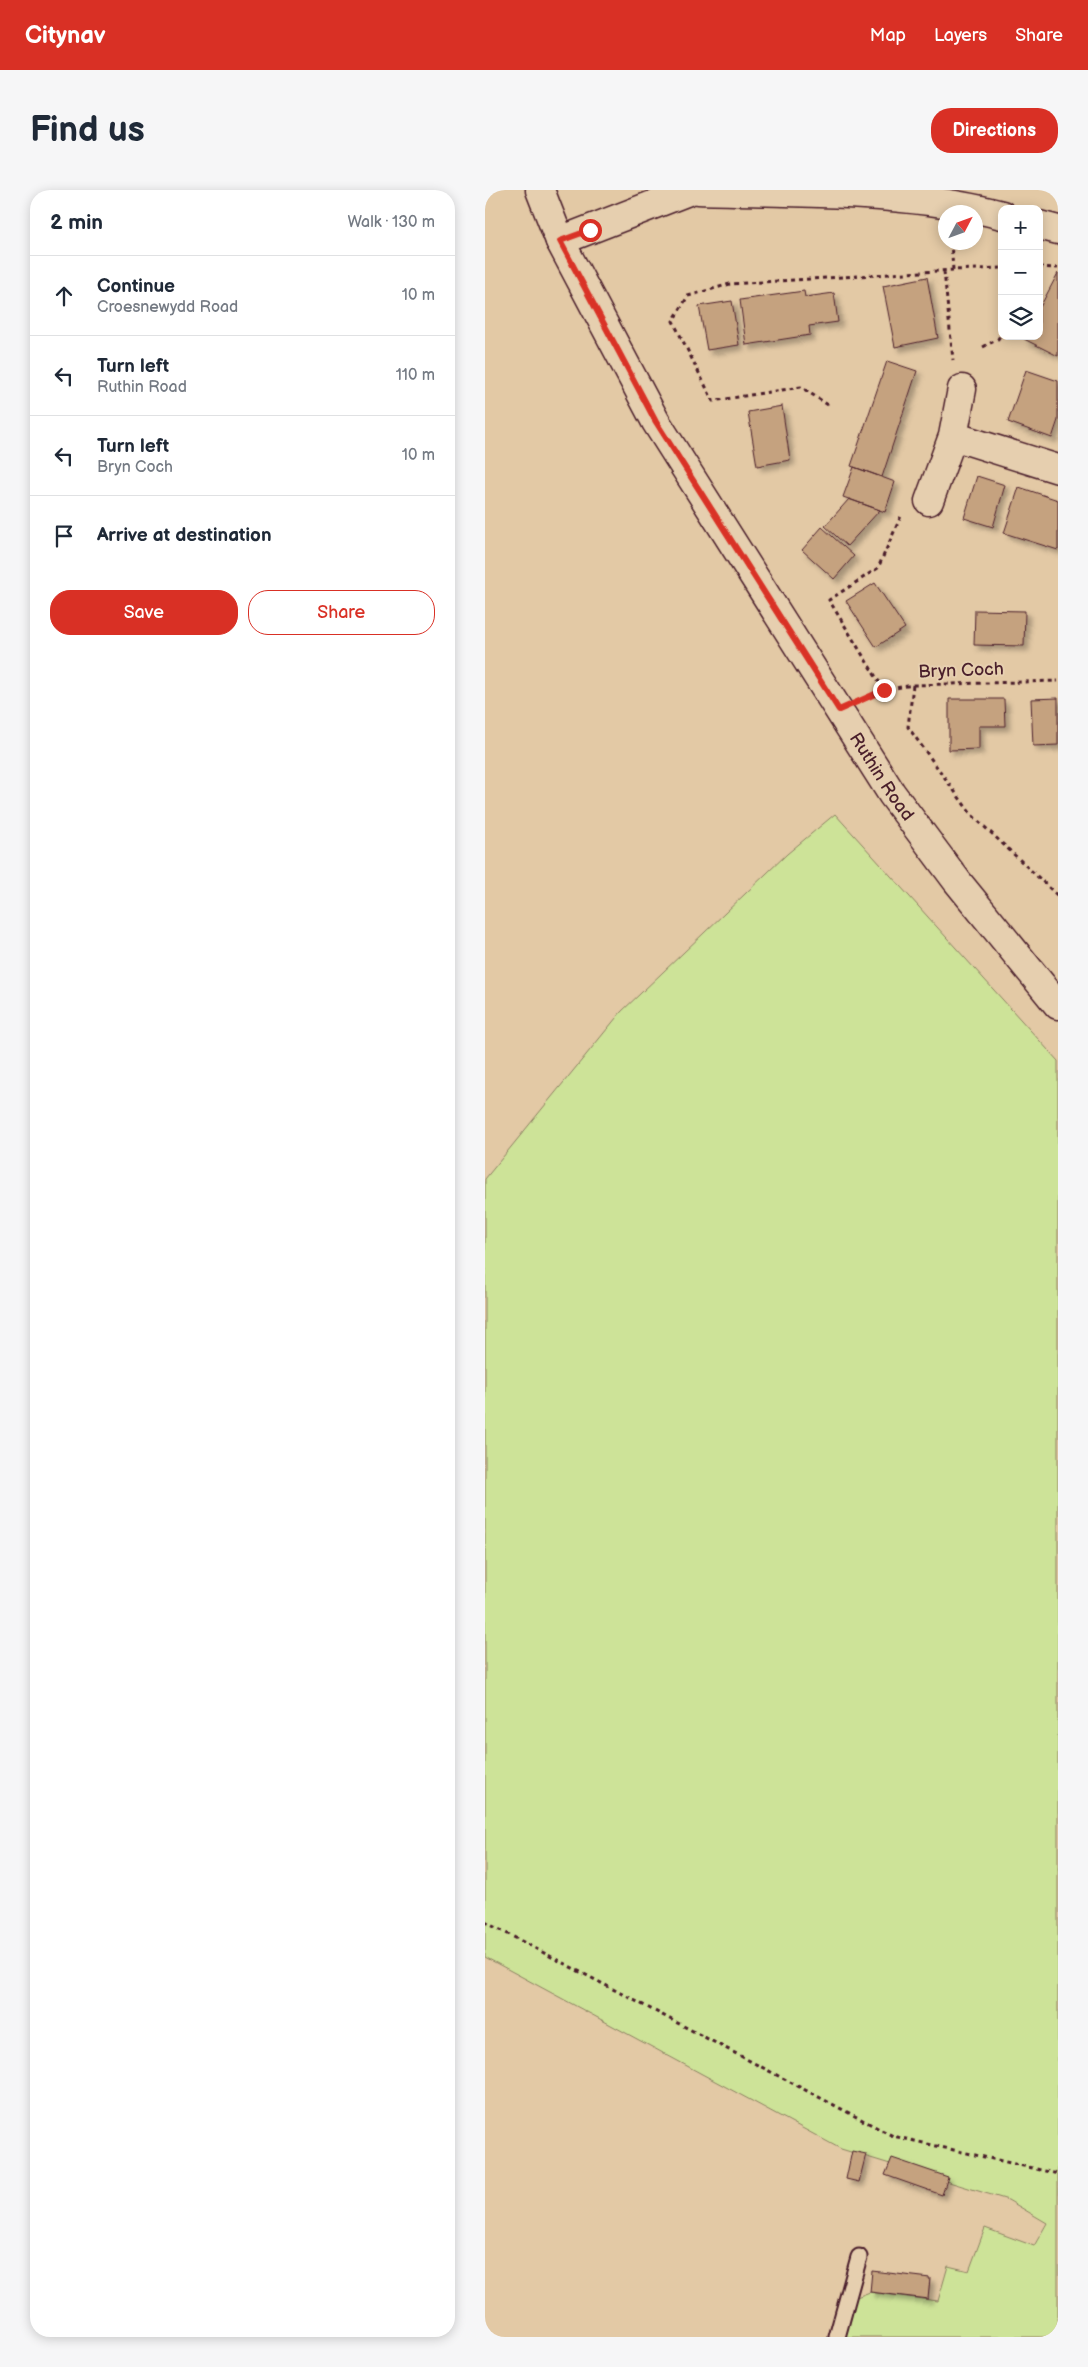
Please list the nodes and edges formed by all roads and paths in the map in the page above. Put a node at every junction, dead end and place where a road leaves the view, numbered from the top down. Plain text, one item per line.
1 (540, 190) edge
2 (691, 190) edge
3 (698, 190) edge
4 (855, 192) edge
5 (998, 214) edge
6 (1043, 226) edge
7 (1058, 230) edge
8 (560, 241) junction
9 (952, 250) edge
10 (1043, 267) edge
11 (998, 268) edge
12 (1058, 268) edge
13 (953, 270) junction
14 (944, 271) junction
15 (998, 339) edge
16 (983, 347) dead end
17 (962, 389) joint
18 (828, 405) dead end
19 (953, 436) junction
20 (1058, 469) edge
21 (929, 501) joint
22 (1058, 681) edge
23 (913, 685) junction
24 (884, 690) junction
25 (839, 710) junction
26 (1058, 896) edge
27 (1058, 1005) edge
28 (485, 1922) edge
29 (1058, 2174) edge
30 (859, 2257) dead end
31 (837, 2337) edge

1 - 8 main road, Ruthin Road
2 - 8 main road
3 - 4 main road
4 - 5 main road
6 - 7 main road
8 - 25 main road, Ruthin Road
9 - 13 path
10 - 12 path
11 - 13 path
13 - 14 path
14 - 17 path
14 - 18 path
15 - 16 path
17 - 19 main road
19 - 20 main road
19 - 21 main road
21 - 24 path
22 - 23 path, Bryn Coch
23 - 24 path, Bryn Coch
23 - 26 path
24 - 25 path, Bryn Coch
25 - 27 main road, Ruthin Road
28 - 29 path
30 - 31 lane

